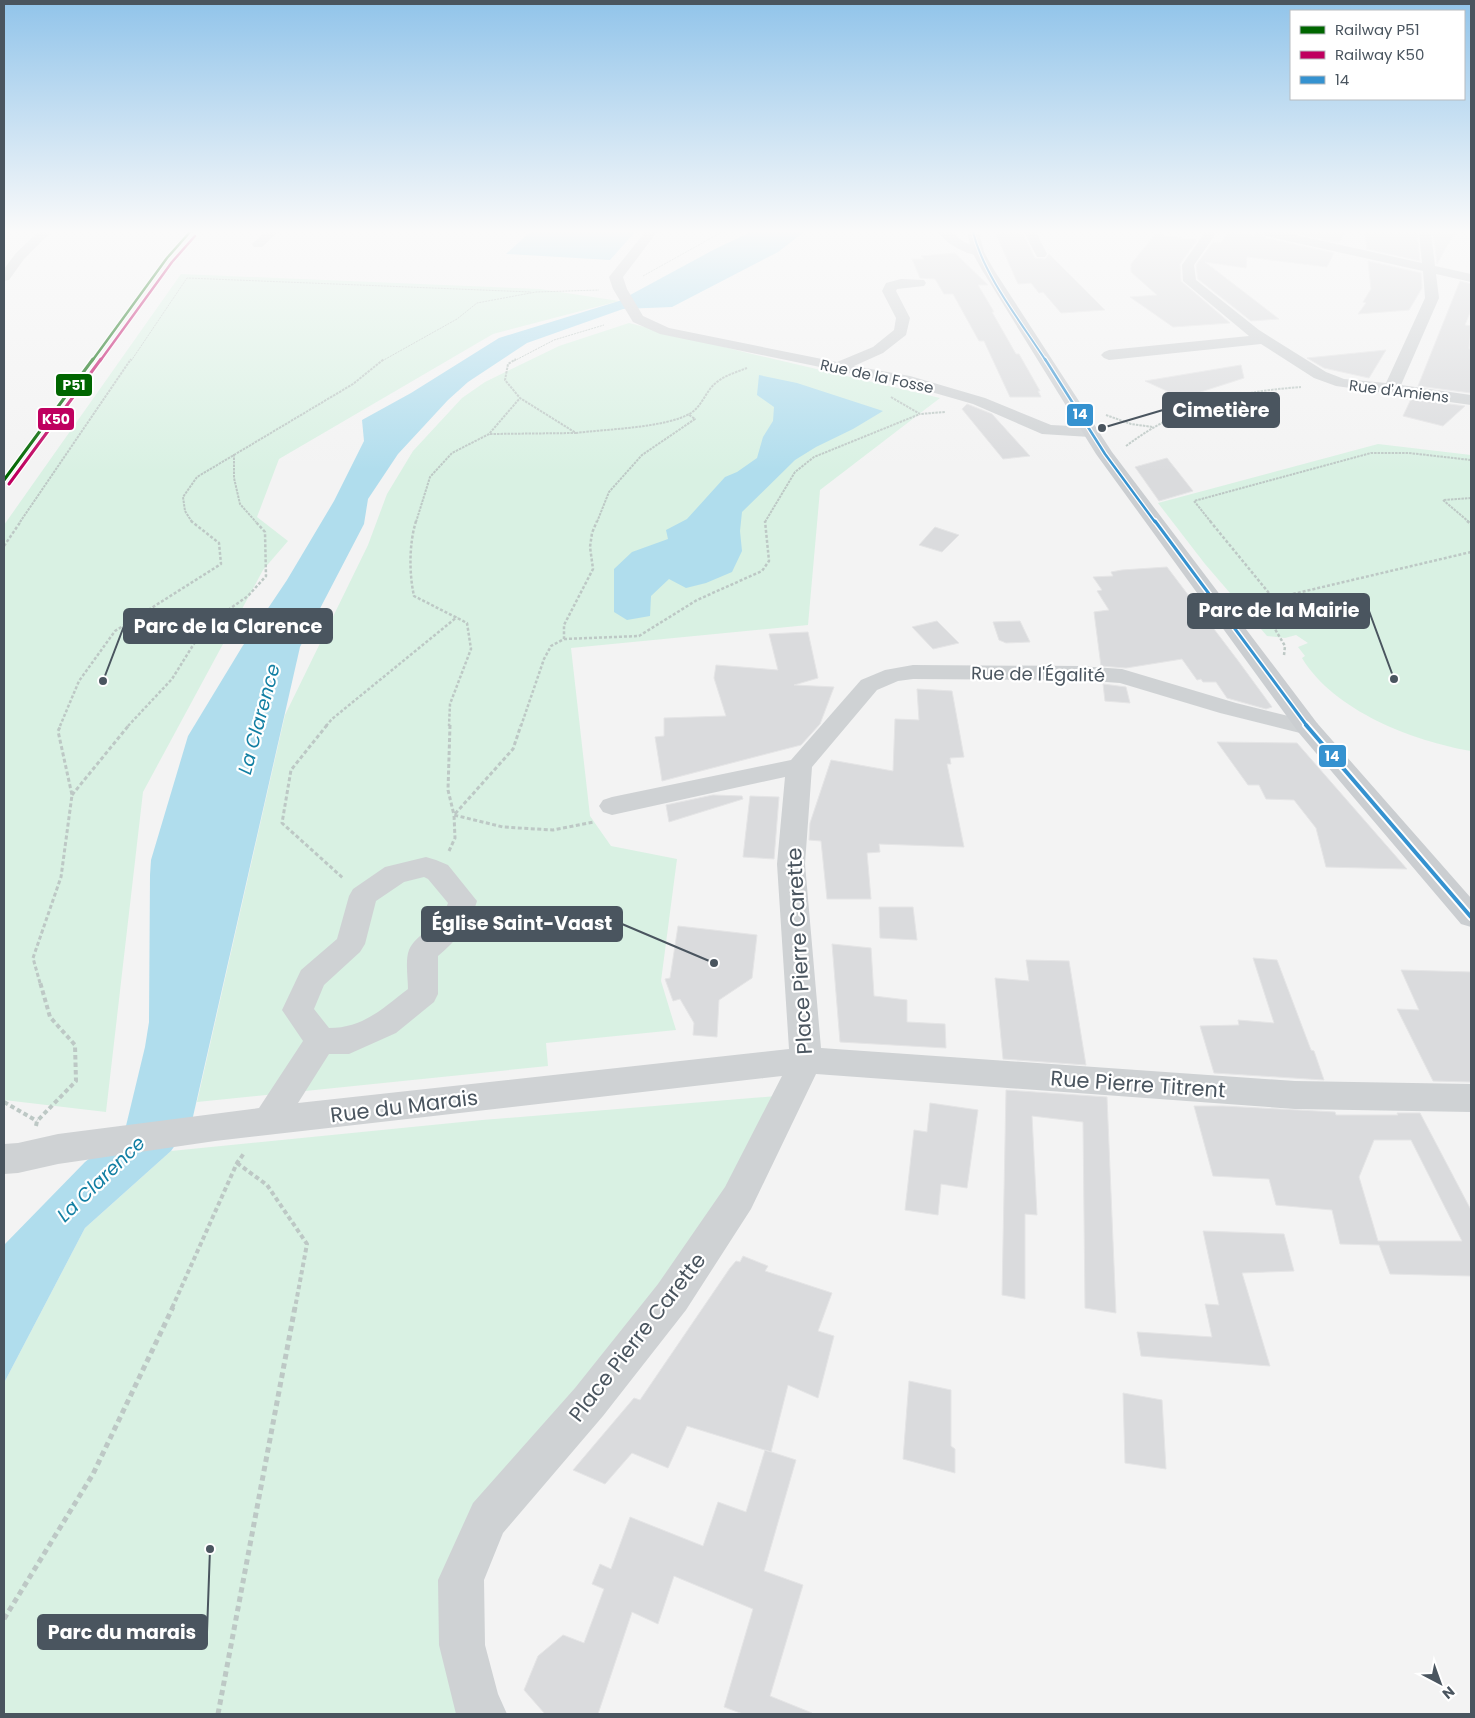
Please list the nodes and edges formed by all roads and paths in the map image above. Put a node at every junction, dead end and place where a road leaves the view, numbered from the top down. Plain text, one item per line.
1 (165, 312) edge
2 (466, 312) edge
3 (633, 312) edge
4 (900, 312) edge
5 (1016, 312) edge
6 (1229, 312) edge
7 (1426, 312) edge
8 (604, 325) dead end
9 (1263, 339) junction
10 (1109, 355) dead end
11 (792, 358) junction
12 (838, 367) junction
13 (1342, 383) junction
14 (1392, 388) junction
15 (520, 398) junction
16 (1471, 400) edge
17 (688, 414) junction
18 (920, 414) dead end
19 (1008, 415) junction
20 (1083, 420) junction
21 (1153, 427) junction
22 (576, 433) junction
23 (490, 434) junction
24 (234, 453) junction
25 (1105, 454) junction
26 (1471, 460) edge
27 (1471, 498) edge
28 (1471, 524) edge
29 (4, 546) edge
30 (1471, 552) edge
31 (1273, 598) junction
32 (457, 617) junction
33 (564, 639) junction
34 (1257, 659) junction
35 (1308, 728) junction
36 (799, 766) junction
37 (72, 795) junction
38 (612, 806) joint
39 (454, 815) junction
40 (438, 872) junction
41 (363, 896) junction
42 (1471, 917) edge
43 (320, 1041) junction
44 (806, 1060) junction
45 (1471, 1098) edge
46 (4, 1102) edge
47 (37, 1121) junction
48 (268, 1122) junction
49 (11, 1158) edge
50 (4, 1619) edge
51 (218, 1714) edge
52 (482, 1714) edge

1 - 29 path
2 - 24 path
3 - 11 street, Rue de la Fosse
4 - 12 street
5 - 20 main road
6 - 9 street
7 - 14 street
8 - 15 path
9 - 10 street
9 - 13 street
11 - 12 street, Rue de la Fosse
11 - 17 path
12 - 19 street, Rue de la Fosse
13 - 14 street, Rue d'Amiens
13 - 21 path, Rue d'Amiens
14 - 16 street, Rue d'Amiens
15 - 22 path
15 - 23 path
17 - 22 path
17 - 33 path
18 - 33 path
19 - 20 street, Rue de la Fosse
19 - 20 street, Rue de la Fosse
20 - 21 path
20 - 25 main road
21 - 25 path, Rue d'Amiens
22 - 23 path
23 - 32 path
24 - 37 path
24 - 37 path
25 - 34 main road
26 - 31 path
27 - 28 path
30 - 31 path
31 - 34 path
32 - 39 path
32 - 41 path
33 - 39 path
34 - 35 main road
35 - 36 street, Rue de l'Égalité
35 - 42 main road
36 - 38 street
36 - 44 street, Place Pierre Carette
37 - 47 path
38 - 39 path
39 - 40 path
40 - 41 street
40 - 43 street
41 - 43 street
43 - 48 street
44 - 45 street, Rue Pierre Titrent
44 - 48 street, Rue du Marais
44 - 52 street, Place Pierre Carette
46 - 47 path
47 - 49 path
48 - 49 street, Rue du Marais
50 - 51 path

